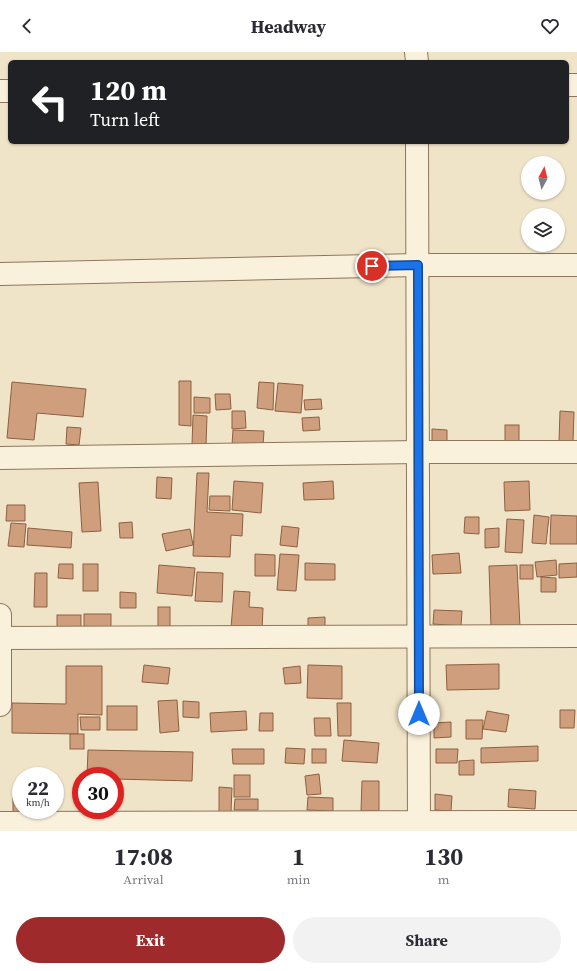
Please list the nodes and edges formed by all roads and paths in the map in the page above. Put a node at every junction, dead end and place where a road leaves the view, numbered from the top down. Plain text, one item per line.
1 (417, 144) edge
2 (418, 265) junction
3 (577, 265) edge
4 (0, 274) edge
5 (419, 452) junction
6 (577, 452) edge
7 (0, 458) edge
8 (0, 615) edge
9 (577, 636) edge
10 (419, 637) junction
11 (0, 638) edge
12 (0, 705) edge
13 (577, 822) edge
14 (0, 823) edge
15 (419, 827) edge

1 - 2 street
2 - 3 street
2 - 4 street
2 - 5 street
5 - 6 street
5 - 7 street
5 - 10 street
8 - 11 street
9 - 10 street
10 - 11 street
10 - 15 street
11 - 12 street
13 - 15 street
14 - 15 street

